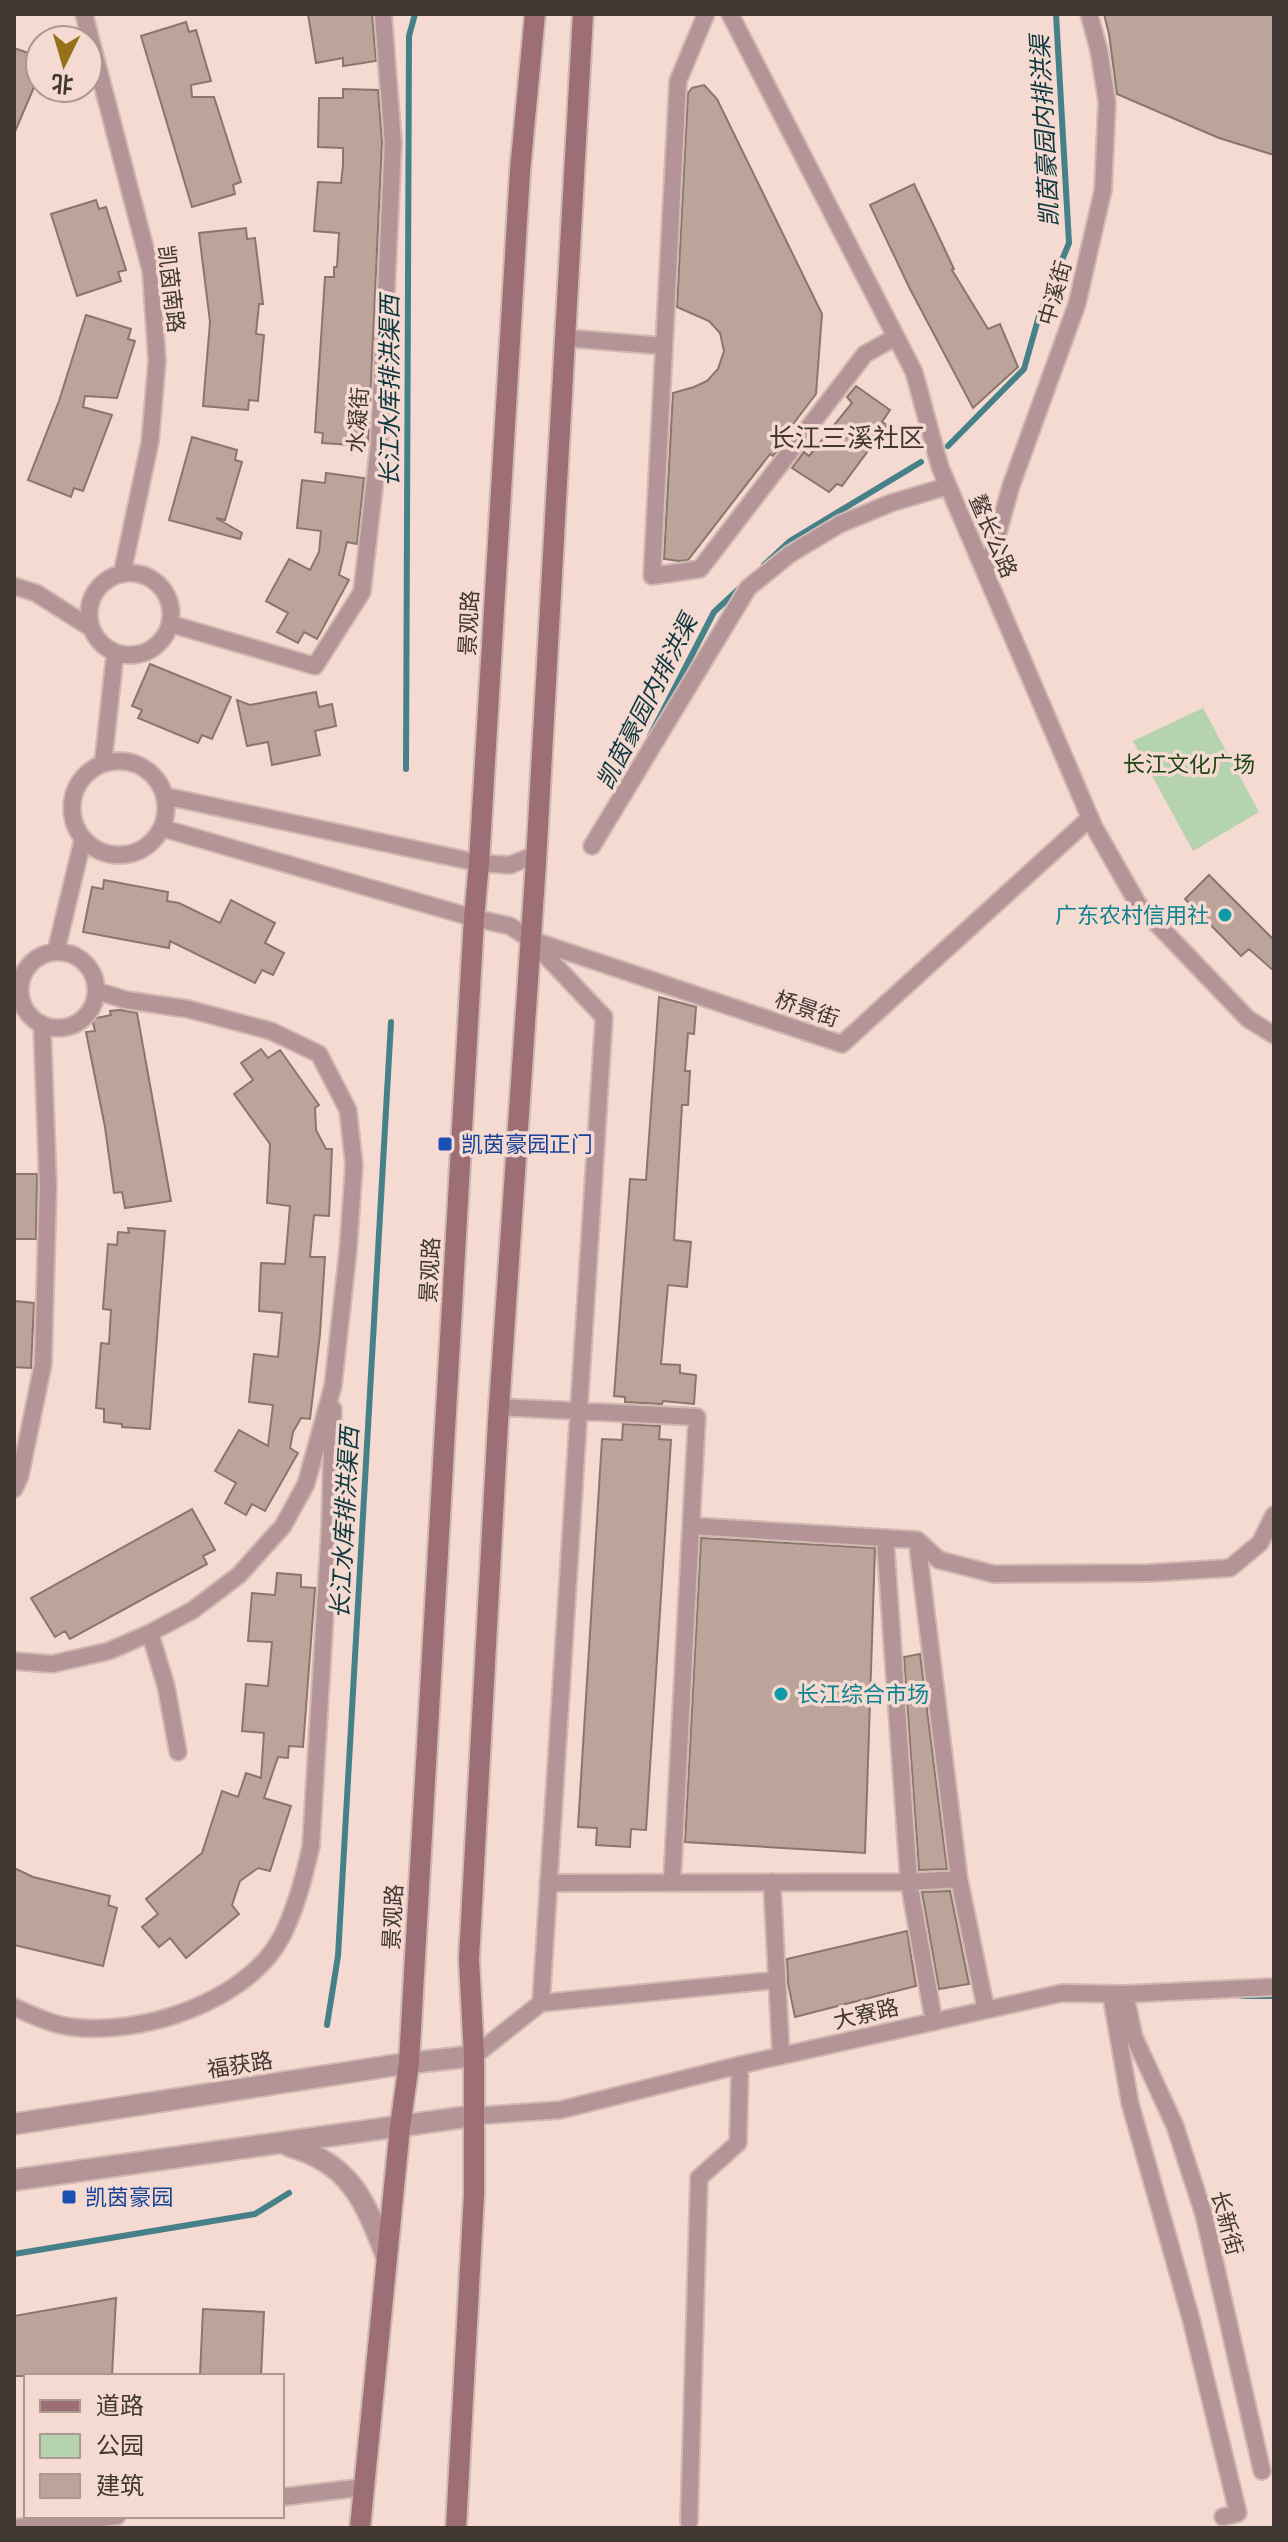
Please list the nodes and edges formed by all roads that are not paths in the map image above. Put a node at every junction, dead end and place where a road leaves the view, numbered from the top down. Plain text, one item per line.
1 (84, 14) edge
2 (383, 14) edge
3 (535, 14) edge
4 (583, 14) edge
5 (706, 14) edge
6 (730, 14) edge
7 (1089, 14) edge
8 (896, 337) junction
9 (565, 338) junction
10 (664, 346) junction
11 (948, 486) junction
12 (122, 574) junction
13 (986, 575) junction
14 (14, 586) edge
15 (171, 624) junction
16 (91, 628) junction
17 (115, 654) junction
18 (103, 764) junction
19 (165, 796) junction
20 (1090, 818) junction
21 (162, 828) junction
22 (83, 839) junction
23 (592, 846) dead end
24 (537, 854) junction
25 (479, 863) junction
26 (474, 918) junction
27 (531, 940) junction
28 (56, 951) junction
29 (97, 991) junction
30 (17, 995) edge
31 (42, 1024) junction
32 (1274, 1035) edge
33 (333, 1386) junction
34 (499, 1407) junction
35 (577, 1411) junction
36 (14, 1489) edge
37 (1274, 1515) edge
38 (691, 1526) junction
39 (885, 1538) junction
40 (917, 1540) junction
41 (150, 1633) junction
42 (14, 1661) edge
43 (178, 1752) dead end
44 (959, 1879) junction
45 (672, 1882) junction
46 (772, 1882) junction
47 (909, 1882) junction
48 (548, 1883) junction
49 (777, 1980) junction
50 (1274, 1987) edge
51 (1118, 1994) junction
52 (541, 2003) junction
53 (14, 2007) edge
54 (986, 2010) junction
55 (934, 2022) junction
56 (474, 2056) junction
57 (781, 2056) junction
58 (409, 2063) junction
59 (740, 2065) junction
60 (472, 2116) junction
61 (14, 2124) edge
62 (400, 2127) junction
63 (281, 2144) junction
64 (14, 2180) edge
65 (387, 2258) junction
66 (1262, 2471) dead end
67 (365, 2487) junction
68 (284, 2497) edge
69 (1223, 2517) dead end
70 (100, 2518) edge
71 (689, 2522) dead end
72 (14, 2528) edge
73 (360, 2528) edge
74 (456, 2528) edge

1 - 12 street, 凯茵南路
2 - 15 street, 水凝街
3 - 25 main road, 景观路
4 - 9 main road
5 - 10 street
6 - 8 street, 鳌长公路
7 - 13 street, 中溪街
8 - 10 street
8 - 11 street, 鳌长公路
9 - 10 street
9 - 24 main road
11 - 13 street, 鳌长公路
11 - 23 street
12 - 15 street
12 - 16 street
13 - 20 street, 鳌长公路
14 - 16 street
15 - 17 street
16 - 17 street
17 - 18 street
18 - 19 street
18 - 22 street
19 - 21 street
19 - 25 street
20 - 27 street, 桥景街
20 - 32 street, 鳌长公路
21 - 22 street
21 - 26 street
22 - 28 street
24 - 25 street
24 - 27 main road
25 - 26 main road, 景观路
26 - 27 street
26 - 58 main road, 景观路
27 - 34 main road
27 - 35 street
28 - 29 street
28 - 30 street
29 - 31 street
29 - 33 street
30 - 31 street
31 - 36 street
33 - 41 street
33 - 53 street
34 - 35 street
34 - 56 main road
35 - 38 street
35 - 48 street
37 - 40 street
38 - 39 street
38 - 45 street
39 - 40 street
39 - 47 street
40 - 44 street
41 - 42 street
41 - 43 street
44 - 47 street
44 - 54 street
45 - 46 street
45 - 48 street
46 - 47 street
46 - 49 street
47 - 55 street
48 - 52 street
49 - 52 street
49 - 57 street
50 - 51 street, 大寮路
51 - 54 street, 大寮路
51 - 66 street, 长新街
51 - 69 street
52 - 56 street
54 - 55 street, 大寮路
55 - 57 street, 大寮路
56 - 58 street, 福获路
56 - 60 main road
57 - 59 street, 大寮路
58 - 61 street, 福获路
58 - 62 main road, 景观路
59 - 60 street, 大寮路
59 - 71 street
60 - 62 street
60 - 74 main road
62 - 63 street
62 - 65 main road, 景观路
63 - 64 street
63 - 65 street
65 - 67 main road, 景观路
67 - 68 street
67 - 73 main road, 景观路
70 - 72 street

